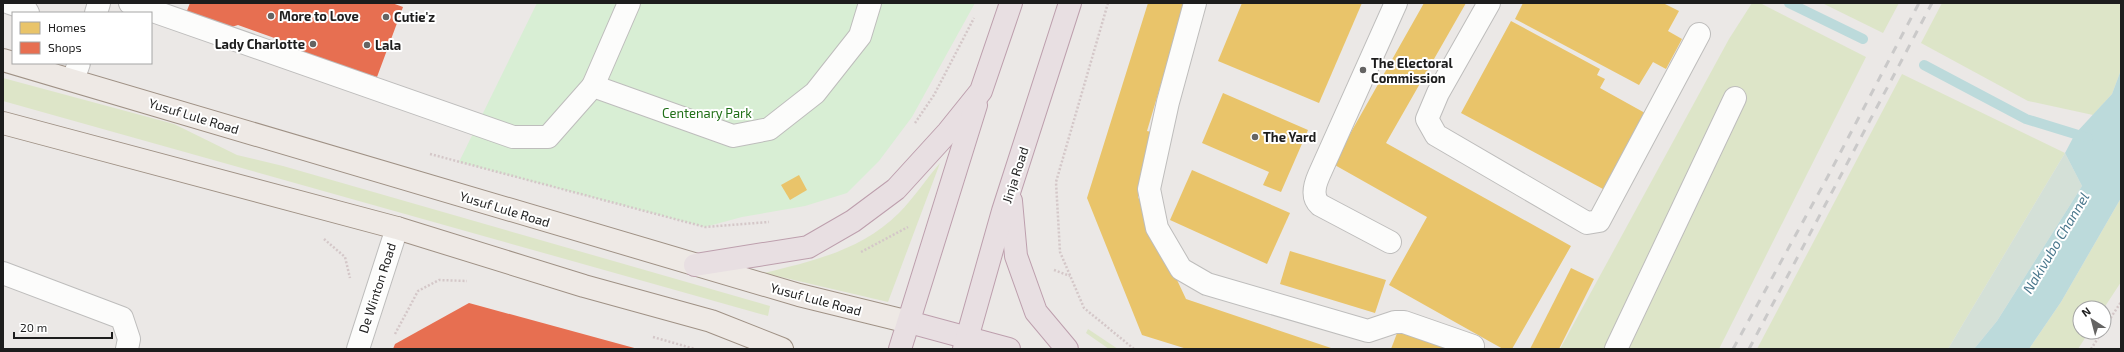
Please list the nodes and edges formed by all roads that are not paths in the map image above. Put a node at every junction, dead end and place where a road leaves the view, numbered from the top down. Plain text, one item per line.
1 (10, 3) edge
2 (130, 3) edge
3 (629, 3) edge
4 (870, 3) edge
5 (1011, 3) edge
6 (1070, 3) edge
7 (1194, 3) edge
8 (1396, 3) edge
9 (1489, 3) edge
10 (27, 12) edge
11 (1699, 34) dead end
12 (24, 64) edge
13 (76, 72) edge
14 (593, 86) junction
15 (980, 91) junction
16 (1735, 98) dead end
17 (3, 124) edge
18 (1010, 190) junction
19 (397, 228) junction
20 (1390, 242) dead end
21 (695, 265) junction
22 (3, 274) edge
23 (909, 322) junction
24 (966, 343) edge
25 (1473, 346) dead end
26 (127, 349) edge
27 (358, 349) edge
28 (781, 349) edge
29 (900, 349) edge
30 (1009, 349) edge
31 (1067, 349) edge
32 (1616, 349) edge

1 - 10 street
2 - 14 street
3 - 14 street
4 - 14 street
5 - 15 highway
6 - 18 highway, Jinja Road
7 - 25 street
8 - 20 street
9 - 11 street
12 - 13 main road, Yusuf Lule Road
13 - 21 main road, Yusuf Lule Road
15 - 21 highway
15 - 23 highway
16 - 32 street
17 - 19 main road
18 - 24 highway, Jinja Road
18 - 31 highway
19 - 27 street, De Winton Road
19 - 28 main road
21 - 23 main road, Yusuf Lule Road
22 - 26 street
23 - 24 highway, Yusuf Lule Road
23 - 29 highway
24 - 30 highway, Yusuf Lule Road

